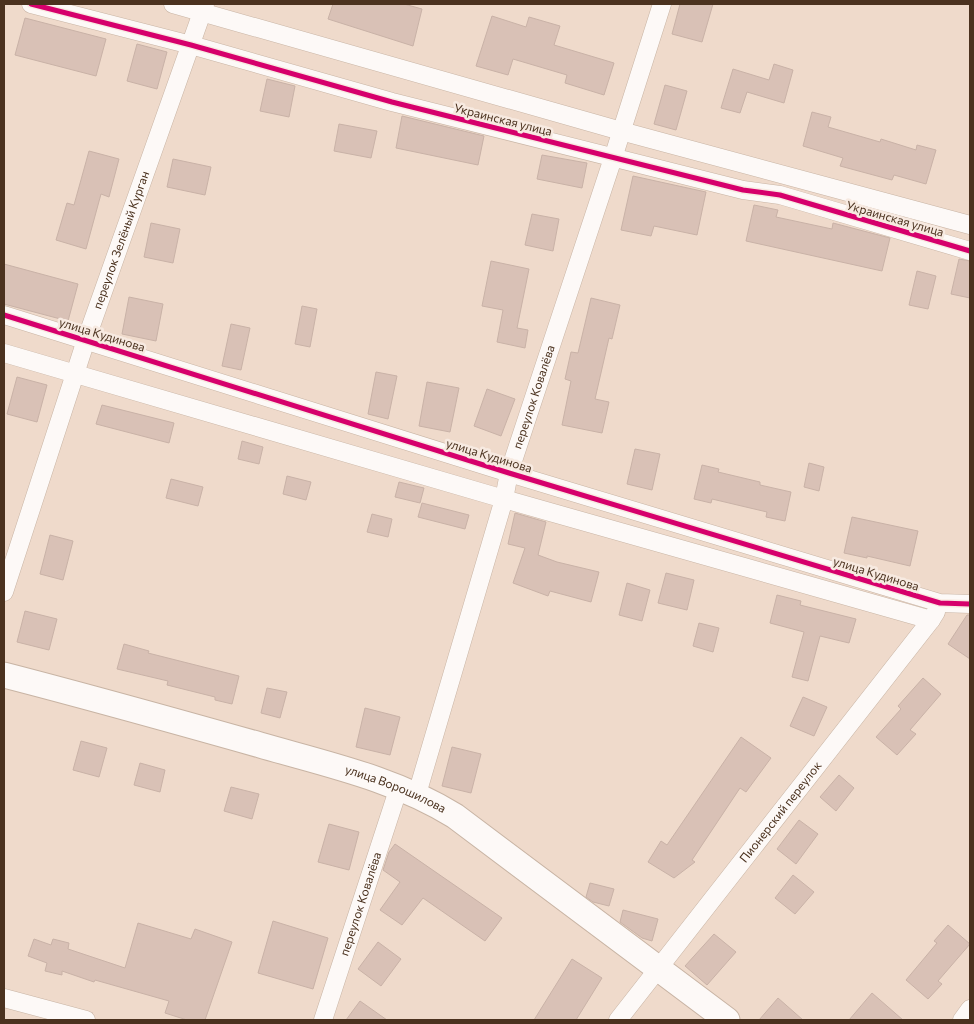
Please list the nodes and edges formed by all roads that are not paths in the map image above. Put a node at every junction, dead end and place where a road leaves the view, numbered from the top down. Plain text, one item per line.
1 (31, 4) edge
2 (173, 4) edge
3 (662, 4) edge
4 (204, 8) edge
5 (191, 45) junction
6 (621, 131) junction
7 (613, 158) junction
8 (970, 225) edge
9 (970, 251) edge
10 (4, 315) edge
11 (86, 340) junction
12 (4, 353) edge
13 (75, 374) junction
14 (509, 473) junction
15 (504, 499) junction
16 (4, 592) edge
17 (940, 603) junction
18 (970, 604) edge
19 (932, 620) junction
20 (4, 675) edge
21 (408, 791) junction
22 (658, 968) junction
23 (4, 998) edge
24 (970, 1010) edge
25 (86, 1020) edge
26 (323, 1020) edge
27 (618, 1020) edge
28 (728, 1020) edge
29 (962, 1020) edge

1 - 5 street, Украинская улица
2 - 4 street, Украинская улица
3 - 6 street, переулок Ковалёва
4 - 5 street, переулок Зелёный Курган
4 - 6 street, Украинская улица
5 - 7 street, Украинская улица
5 - 11 street, переулок Зелёный Курган
6 - 7 street, переулок Ковалёва
6 - 8 street, Украинская улица
7 - 9 street, Украинская улица
7 - 14 street, переулок Ковалёва
10 - 11 street, улица Кудинова
11 - 13 street, переулок Зелёный Курган
11 - 14 street, улица Кудинова
12 - 13 street
13 - 15 street
13 - 16 street, переулок Зелёный Курган
14 - 15 street, переулок Ковалёва
14 - 17 street, улица Кудинова
15 - 19 street
15 - 21 street, переулок Ковалёва
17 - 18 street, улица Кудинова
17 - 19 street, Пионерский переулок
19 - 22 street, Пионерский переулок
20 - 21 main road, улица Ворошилова
21 - 22 main road, улица Ворошилова
21 - 26 street, переулок Ковалёва
22 - 27 street, Пионерский переулок
22 - 28 main road, улица Ворошилова
23 - 25 street
24 - 29 street

